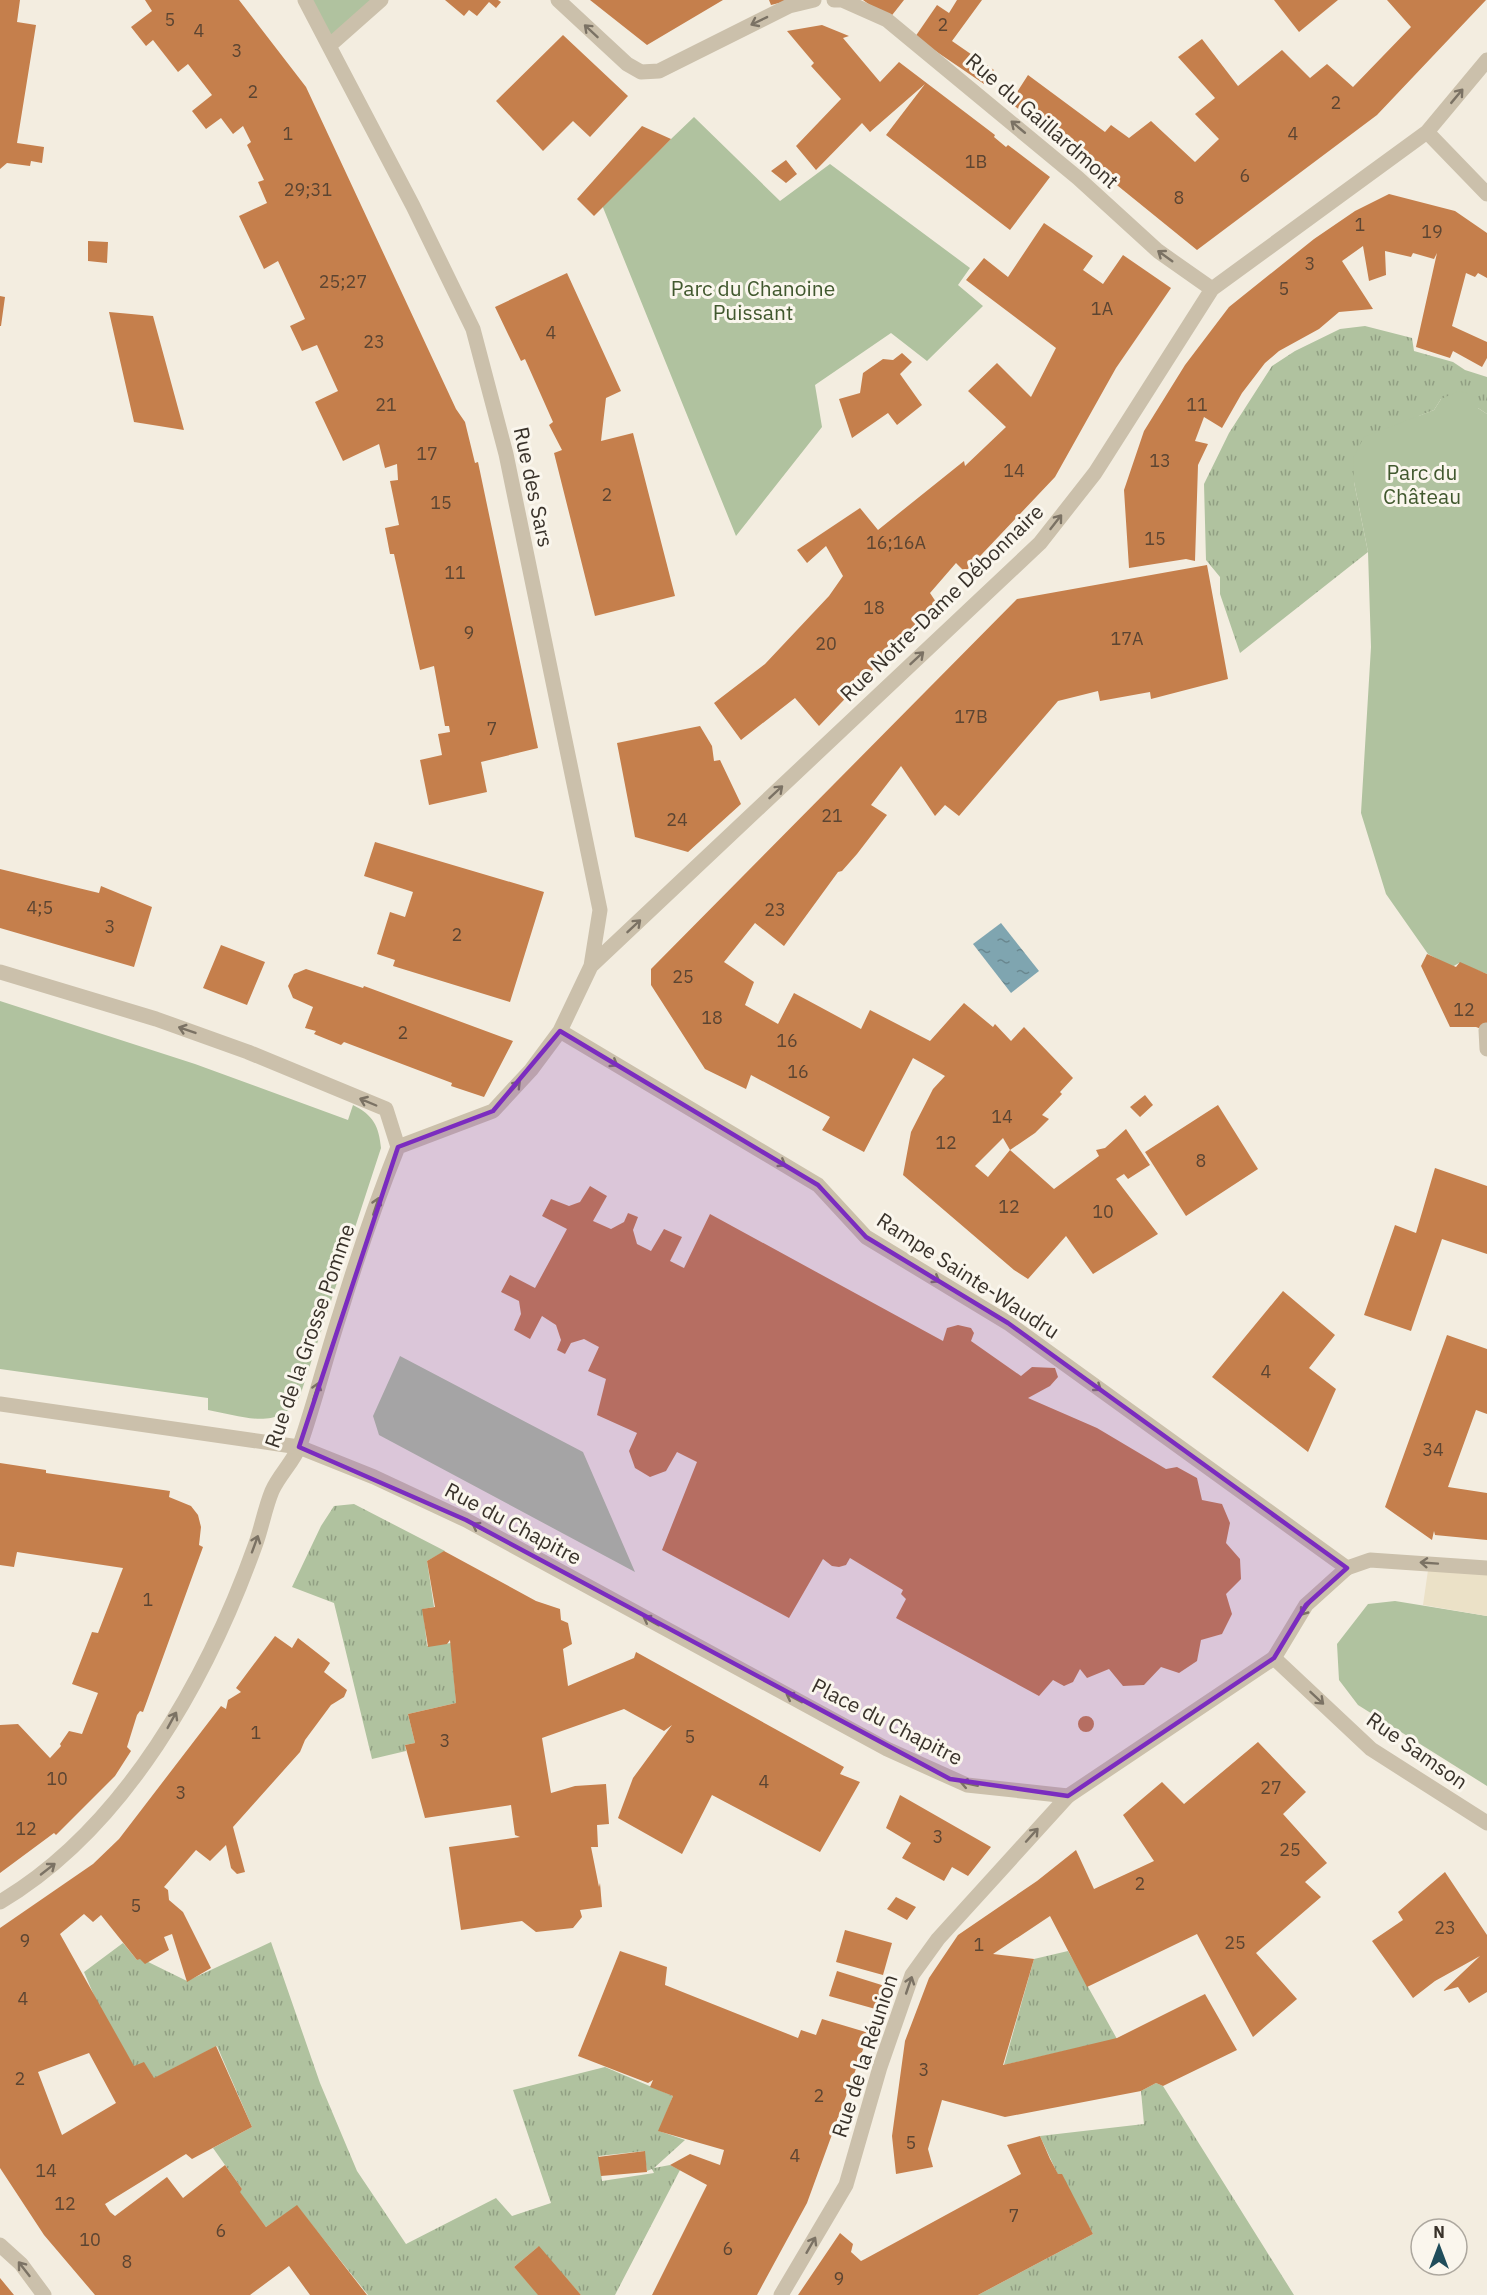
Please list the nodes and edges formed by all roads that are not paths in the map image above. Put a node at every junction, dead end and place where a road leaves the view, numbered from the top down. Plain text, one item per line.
1 (305, 0) edge
2 (381, 0) edge
3 (558, 0) edge
4 (814, 0) edge
5 (834, 0) edge
6 (329, 46) junction
7 (1487, 60) edge
8 (1427, 132) junction
9 (1487, 194) edge
10 (1212, 290) junction
11 (591, 966) junction
12 (0, 972) edge
13 (1486, 1030) edge
14 (560, 1031) junction
15 (1487, 1049) edge
16 (398, 1147) junction
17 (0, 1404) edge
18 (299, 1447) junction
19 (1347, 1568) junction
20 (1487, 1568) edge
21 (702, 1649) joint
22 (1274, 1658) junction
23 (1068, 1796) junction
24 (1487, 1823) edge
25 (0, 1902) edge
26 (0, 2245) edge
27 (44, 2295) edge
28 (781, 2295) edge

1 - 6 street, Rue des Sars
2 - 6 street
4 -> 3 street
10 -> 5 street, Rue du Gaillardmont
6 - 11 street, Rue des Sars
8 -> 7 street, Rue Notre-Dame Débonnaire
8 - 9 street
8 - 10 street, Rue Notre-Dame Débonnaire
11 -> 10 street, Rue Notre-Dame Débonnaire
11 - 14 street
16 -> 12 street
13 - 15 street
16 -> 14 street
14 -> 19 street, Rampe Sainte-Waudru
18 -> 16 street, Rue de la Grosse Pomme
17 - 18 street, Rue du Chapitre
21 -> 18 street, Rue du Chapitre
25 -> 18 street, Rue de la Grosse Pomme
20 -> 19 street
19 -> 22 street
23 -> 21 street, Place du Chapitre
22 - 23 street
22 -> 24 street, Rue Samson
28 -> 23 street, Rue de la Réunion
27 -> 26 street

